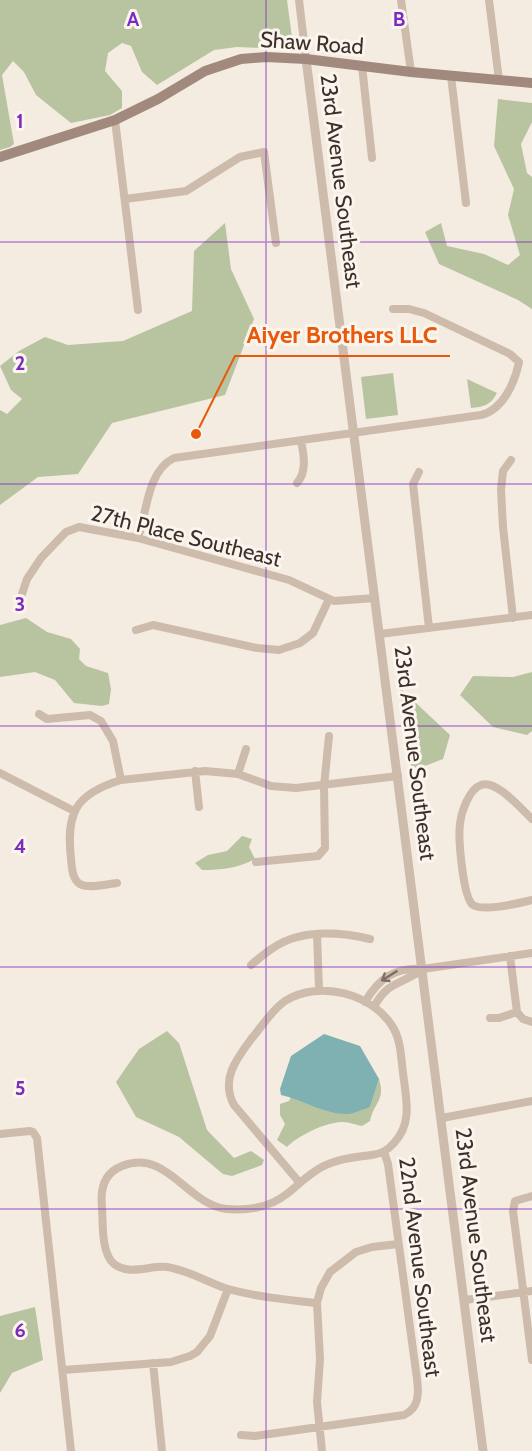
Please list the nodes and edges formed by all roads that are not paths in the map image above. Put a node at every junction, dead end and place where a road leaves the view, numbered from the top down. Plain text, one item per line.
1 (299, 0) edge
2 (401, 0) edge
3 (489, 0) edge
4 (306, 59) junction
5 (362, 66) junction
6 (411, 72) junction
7 (451, 76) junction
8 (499, 81) junction
9 (532, 83) edge
10 (115, 120) junction
11 (0, 157) edge
12 (372, 158) dead end
13 (125, 199) junction
14 (466, 203) dead end
15 (276, 243) dead end
16 (393, 309) dead end
17 (138, 310) dead end
18 (354, 434) junction
19 (301, 441) junction
20 (511, 460) dead end
21 (419, 472) dead end
22 (297, 483) dead end
23 (138, 538) junction
24 (21, 597) dead end
25 (375, 598) junction
26 (329, 599) junction
27 (532, 615) edge
28 (513, 618) junction
29 (429, 628) junction
30 (136, 630) dead end
31 (380, 634) junction
32 (39, 714) dead end
33 (329, 736) dead end
34 (246, 749) dead end
35 (195, 771) junction
36 (0, 773) edge
37 (238, 774) junction
38 (398, 776) junction
39 (121, 780) junction
40 (324, 786) junction
41 (199, 807) dead end
42 (74, 812) junction
43 (532, 819) edge
44 (256, 862) dead end
45 (117, 883) dead end
46 (532, 900) edge
47 (317, 934) junction
48 (370, 939) dead end
49 (532, 953) edge
50 (510, 956) junction
51 (251, 965) dead end
52 (423, 969) junction
53 (319, 989) junction
54 (365, 1002) junction
55 (374, 1007) junction
56 (517, 1012) junction
57 (490, 1018) dead end
58 (532, 1022) edge
59 (532, 1101) edge
60 (442, 1118) junction
61 (0, 1134) edge
62 (384, 1152) junction
63 (299, 1182) junction
64 (532, 1196) edge
65 (398, 1244) junction
66 (228, 1289) junction
67 (532, 1291) edge
68 (523, 1292) junction
69 (465, 1300) junction
70 (317, 1303) junction
71 (532, 1360) edge
72 (153, 1363) junction
73 (63, 1370) junction
74 (319, 1426) junction
75 (241, 1435) dead end
76 (71, 1451) edge
77 (162, 1451) edge
78 (322, 1451) edge
79 (483, 1451) edge

1 - 4 street
2 - 6 street
3 - 8 street
4 - 5 main road, Shaw Road
4 - 10 main road, Shaw Road
4 - 18 street, 23rd Avenue Southeast
5 - 6 main road, Shaw Road
5 - 12 street
6 - 7 main road, Shaw Road
7 - 8 main road, Shaw Road
7 - 14 street
8 - 9 main road, Shaw Road
10 - 11 main road, Shaw Road
10 - 13 street
13 - 15 street
13 - 17 street
16 - 18 street
18 - 19 street
18 - 25 street, 23rd Avenue Southeast
19 - 22 street
19 - 23 street
20 - 28 street
21 - 29 street
23 - 24 street, 27th Place Southeast
23 - 26 street, 27th Place Southeast
25 - 26 street, 27th Place Southeast
25 - 31 street, 23rd Avenue Southeast
26 - 30 street
27 - 28 street
28 - 29 street
29 - 31 street
31 - 38 street, 23rd Avenue Southeast
32 - 39 street
33 - 40 street
34 - 37 street
35 - 37 street
35 - 39 street
35 - 41 street
36 - 42 street
37 - 40 street
38 - 40 street
38 - 52 street, 23rd Avenue Southeast
39 - 42 street
40 - 44 street
42 - 45 street
43 - 46 street
47 - 48 street
47 - 51 street
47 - 53 street
49 - 50 street
50 - 52 street
50 - 56 street
52 -> 54 street
52 - 55 street
52 - 60 street, 23rd Avenue Southeast
53 - 54 street, 22nd Avenue Southeast
53 - 63 street
54 - 55 street, 22nd Avenue Southeast
55 - 62 street, 22nd Avenue Southeast
56 - 57 street
56 - 58 street
59 - 60 street
60 - 69 street, 23rd Avenue Southeast
61 - 73 street
62 - 63 street
62 - 65 street, 22nd Avenue Southeast
63 - 66 street
64 - 68 street
65 - 70 street
65 - 74 street, 22nd Avenue Southeast
66 - 70 street
66 - 72 street
67 - 68 street
68 - 69 street
68 - 71 street
69 - 79 street, 23rd Avenue Southeast
70 - 74 street
72 - 73 street
72 - 77 street
73 - 76 street
74 - 75 street
74 - 78 street

